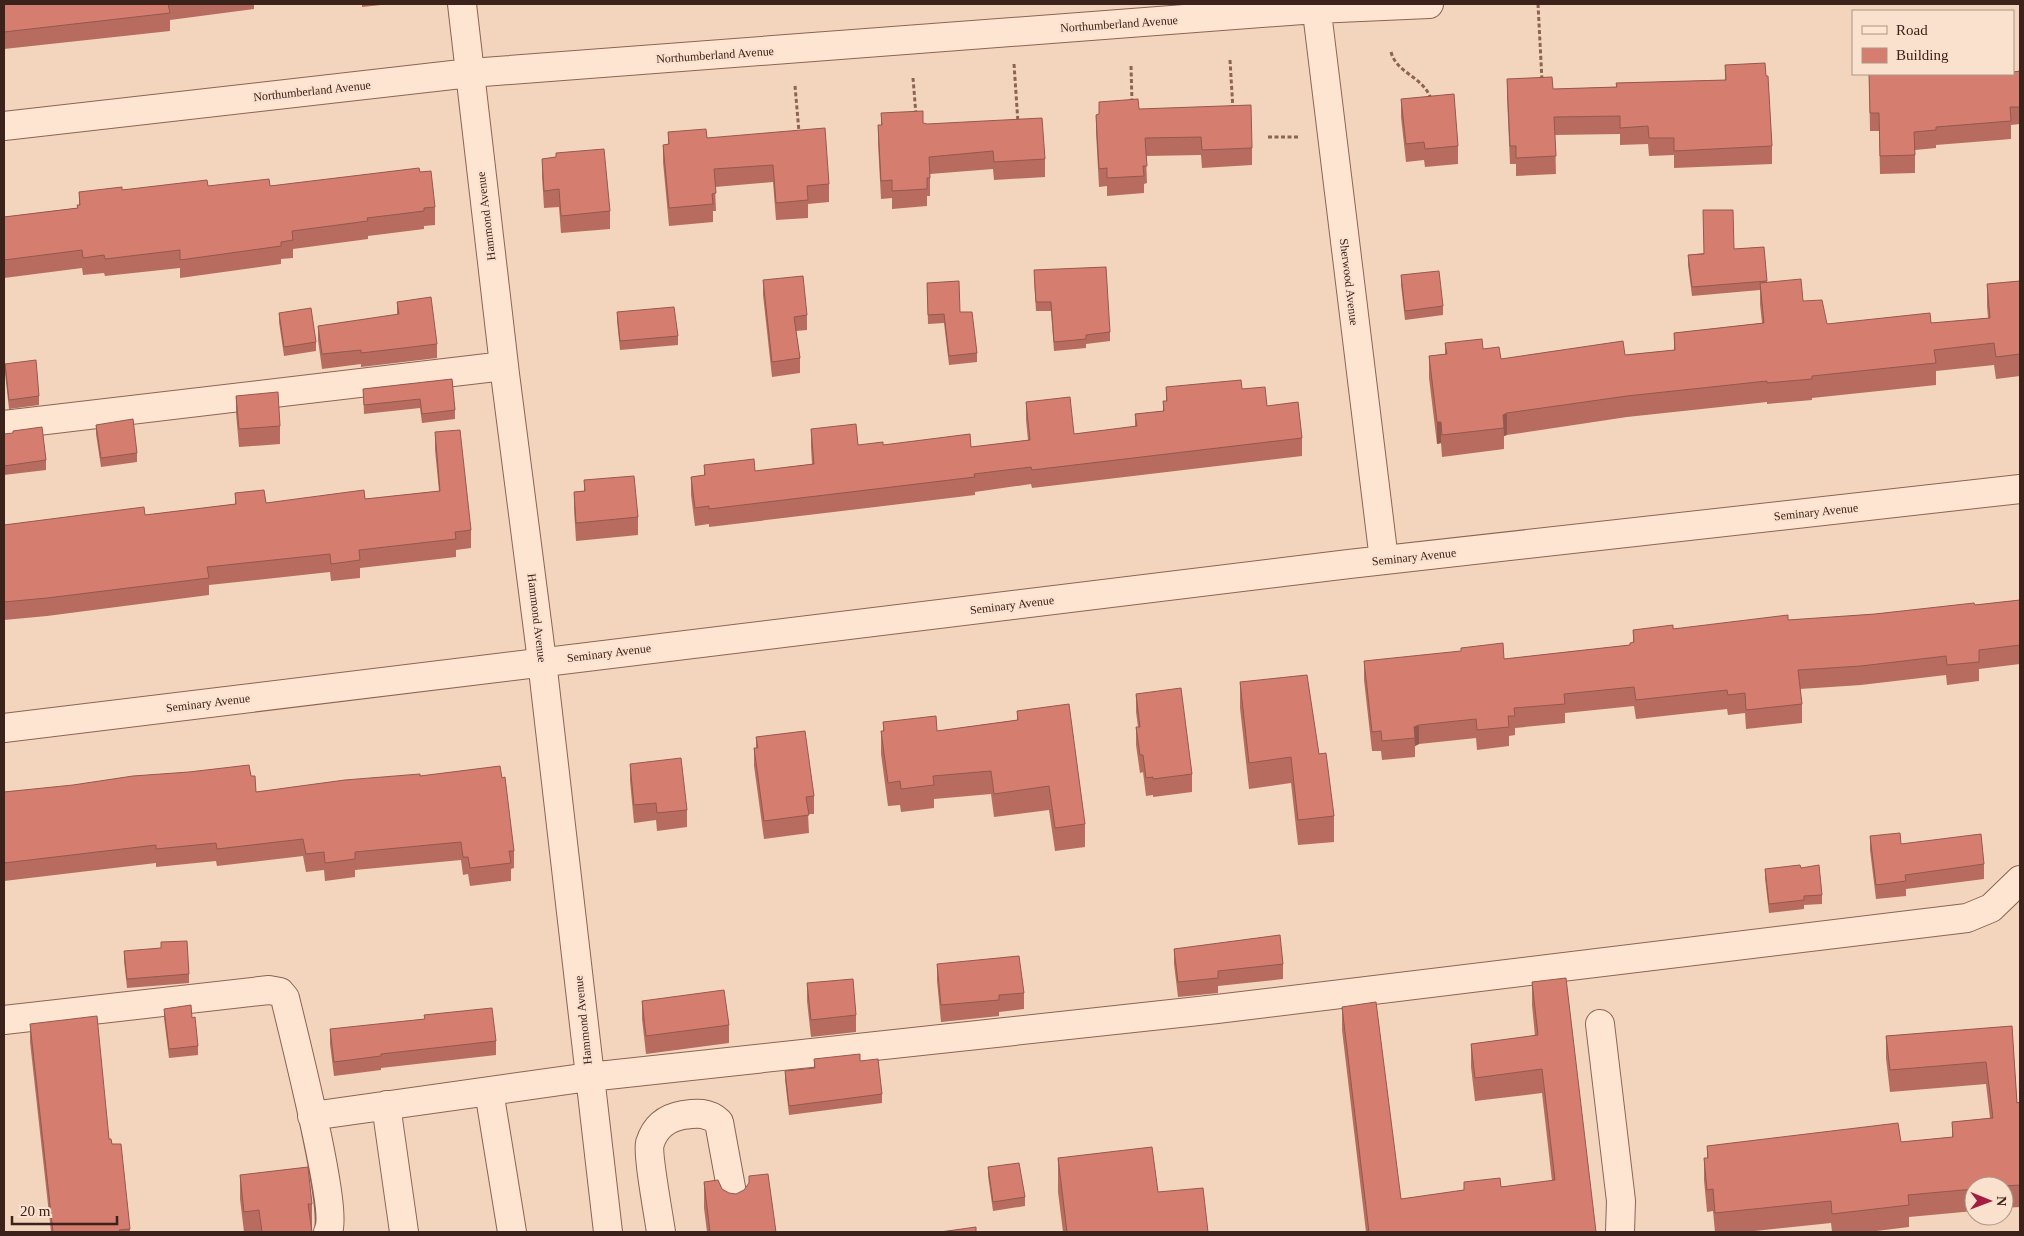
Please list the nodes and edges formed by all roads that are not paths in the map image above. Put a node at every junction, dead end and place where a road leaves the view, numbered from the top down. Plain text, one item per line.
1 (462, 4) edge
2 (1429, 4) edge
3 (1316, 6) edge
4 (470, 74) junction
5 (4, 126) edge
6 (504, 366) junction
7 (4, 425) edge
8 (2020, 489) edge
9 (1384, 560) junction
10 (542, 662) junction
11 (4, 728) edge
12 (2020, 880) edge
13 (4, 1020) edge
14 (1600, 1024) dead end
15 (589, 1077) junction
16 (489, 1091) junction
17 (386, 1105) junction
18 (312, 1116) junction
19 (734, 1204) edge
20 (328, 1232) edge
21 (404, 1232) edge
22 (512, 1232) edge
23 (608, 1232) edge
24 (661, 1232) edge
25 (1620, 1232) edge

1 - 4 street, Hammond Avenue
2 - 3 street, Northumberland Avenue
3 - 4 street, Northumberland Avenue
3 - 9 street, Sherwood Avenue
4 - 5 street, Northumberland Avenue
4 - 6 street, Hammond Avenue
6 - 7 street
6 - 10 street, Hammond Avenue
8 - 9 street, Seminary Avenue
9 - 10 street, Seminary Avenue
10 - 11 street, Seminary Avenue
10 - 15 street, Hammond Avenue
12 - 15 street
13 - 18 street
14 - 25 street
15 - 16 street
15 - 23 street, Hammond Avenue
16 - 17 street
16 - 22 street
17 - 18 street
17 - 21 street
18 - 20 street
19 - 24 street

